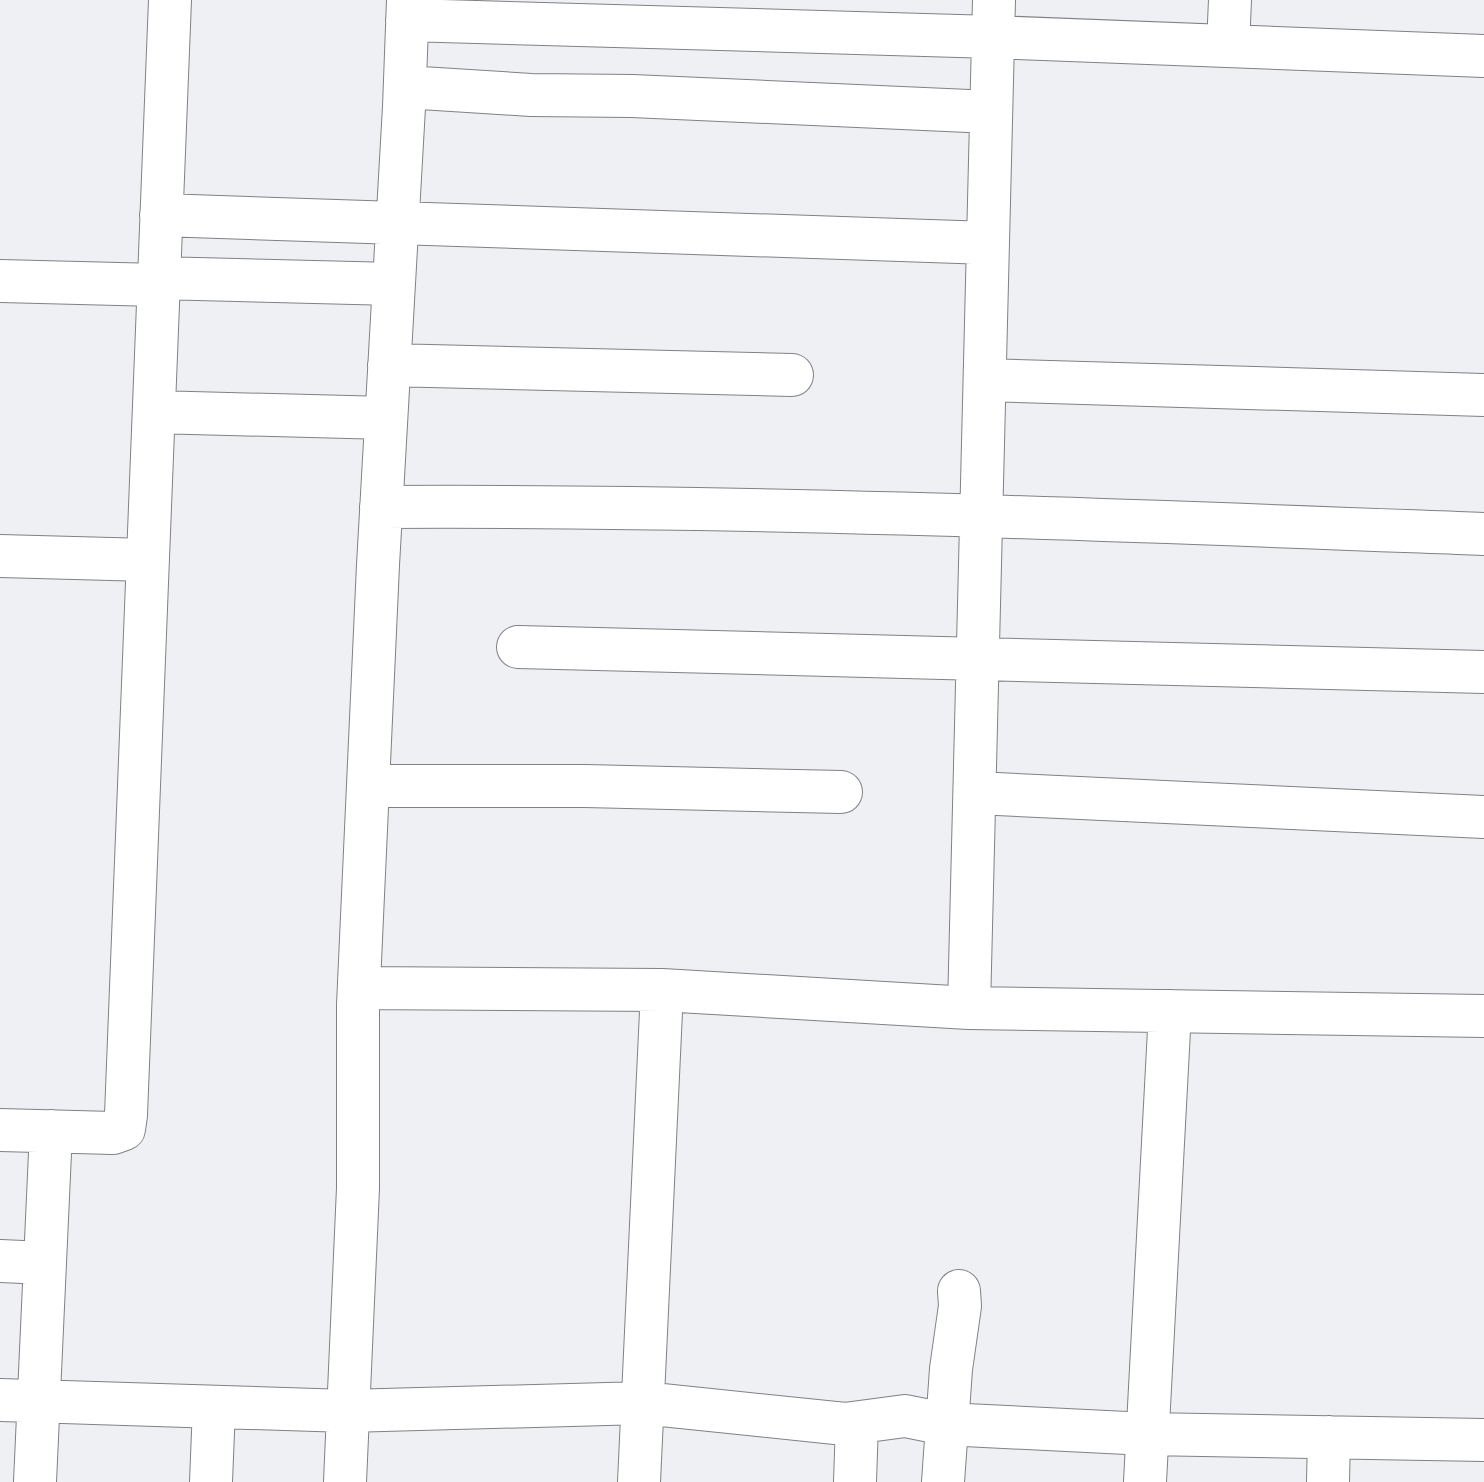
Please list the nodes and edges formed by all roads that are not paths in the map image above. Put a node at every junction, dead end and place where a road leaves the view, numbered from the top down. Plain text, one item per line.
1 (170, 0) edge
2 (1230, 0) edge
3 (407, 10) edge
4 (690, 14) edge
5 (833, 16) edge
6 (993, 19) edge
7 (1228, 46) junction
8 (1484, 56) edge
9 (405, 87) junction
10 (991, 112) junction
11 (161, 215) junction
12 (398, 223) junction
13 (988, 243) junction
14 (0, 281) edge
15 (158, 282) junction
16 (394, 284) junction
17 (389, 365) junction
18 (792, 375) dead end
19 (985, 380) junction
20 (1484, 395) edge
21 (154, 412) junction
22 (386, 418) junction
23 (381, 507) junction
24 (982, 514) junction
25 (1484, 534) edge
26 (0, 556) edge
27 (148, 560) junction
28 (518, 647) dead end
29 (978, 659) junction
30 (1484, 672) edge
31 (368, 786) junction
32 (841, 792) dead end
33 (975, 793) junction
34 (1484, 817) edge
35 (359, 988) junction
36 (662, 990) junction
37 (969, 1008) junction
38 (1170, 1011) junction
39 (1484, 1016) edge
40 (0, 1130) edge
41 (51, 1131) junction
42 (0, 1261) edge
43 (45, 1263) junction
44 (959, 1291) dead end
45 (19, 1401) edge
46 (643, 1403) junction
47 (214, 1407) junction
48 (347, 1411) junction
49 (857, 1423) junction
50 (945, 1424) junction
51 (1147, 1434) junction
52 (1329, 1437) junction
53 (1484, 1440) edge
54 (35, 1482) edge
55 (211, 1482) edge
56 (345, 1482) edge
57 (639, 1482) edge
58 (855, 1482) edge
59 (943, 1482) edge
60 (1145, 1482) edge
61 (1328, 1482) edge

1 - 11 street
2 - 7 street
3 - 4 street
3 - 9 street
4 - 5 street
5 - 6 street
6 - 7 street
6 - 10 street
7 - 8 street
9 - 10 street
9 - 12 street
10 - 13 street
11 - 12 street
11 - 15 street
12 - 13 street
12 - 16 street
13 - 19 street
14 - 15 street
15 - 16 street
15 - 21 street
16 - 17 street
17 - 18 street
17 - 22 street
19 - 20 street
19 - 24 street
21 - 22 street
21 - 27 street
22 - 23 street
23 - 24 street
23 - 31 street
24 - 25 street
24 - 29 street
26 - 27 street
27 - 41 street
28 - 29 street
29 - 30 street
29 - 33 street
31 - 32 street
31 - 35 street
33 - 34 street
33 - 37 street
35 - 36 street
35 - 48 street
36 - 37 street
36 - 46 street
37 - 38 street
38 - 39 street
38 - 51 street
40 - 41 street
41 - 43 street
42 - 43 street
43 - 45 street
44 - 50 street
45 - 47 street
45 - 54 street
46 - 48 street
46 - 49 street
46 - 57 street
47 - 48 street
47 - 55 street
48 - 56 street
49 - 50 street
49 - 58 street
50 - 51 street
50 - 59 street
51 - 52 street
51 - 60 street
52 - 53 street
52 - 61 street

